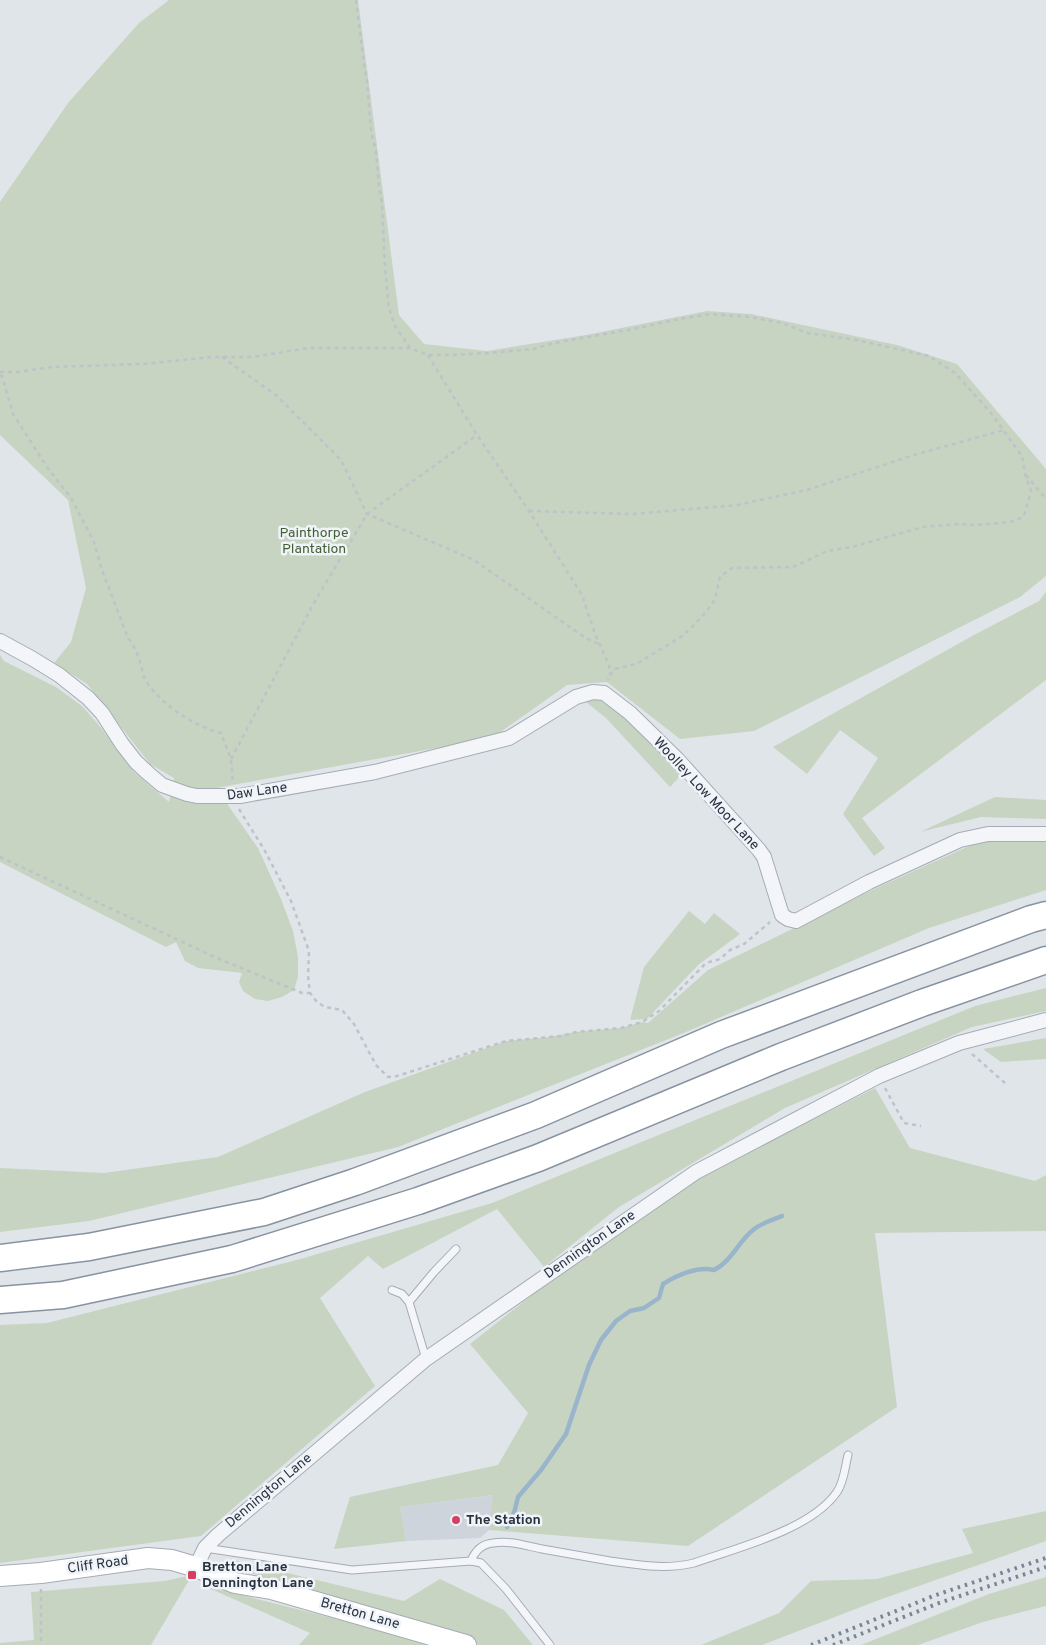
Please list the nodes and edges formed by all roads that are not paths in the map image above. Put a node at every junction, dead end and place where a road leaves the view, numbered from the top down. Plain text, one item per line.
1 (0, 641) edge
2 (508, 738) joint
3 (1046, 834) edge
4 (1046, 915) edge
5 (1046, 960) edge
6 (1046, 1020) edge
7 (456, 1249) dead end
8 (0, 1258) edge
9 (392, 1290) dead end
10 (0, 1300) edge
11 (409, 1302) junction
12 (426, 1359) junction
13 (848, 1455) dead end
14 (205, 1548) junction
15 (471, 1561) junction
16 (196, 1567) junction
17 (0, 1576) edge
18 (466, 1645) edge
19 (550, 1645) edge

1 - 2 street, Daw Lane
2 - 3 street, Woolley Low Moor Lane
4 - 8 highway
5 - 10 highway
6 - 12 street, Dennington Lane
7 - 11 lane
9 - 11 lane
11 - 12 lane
12 - 14 street, Dennington Lane
13 - 15 lane
14 - 15 lane
14 - 16 street, Dennington Lane
15 - 19 lane
16 - 17 street, Cliff Road
16 - 18 street, Bretton Lane

